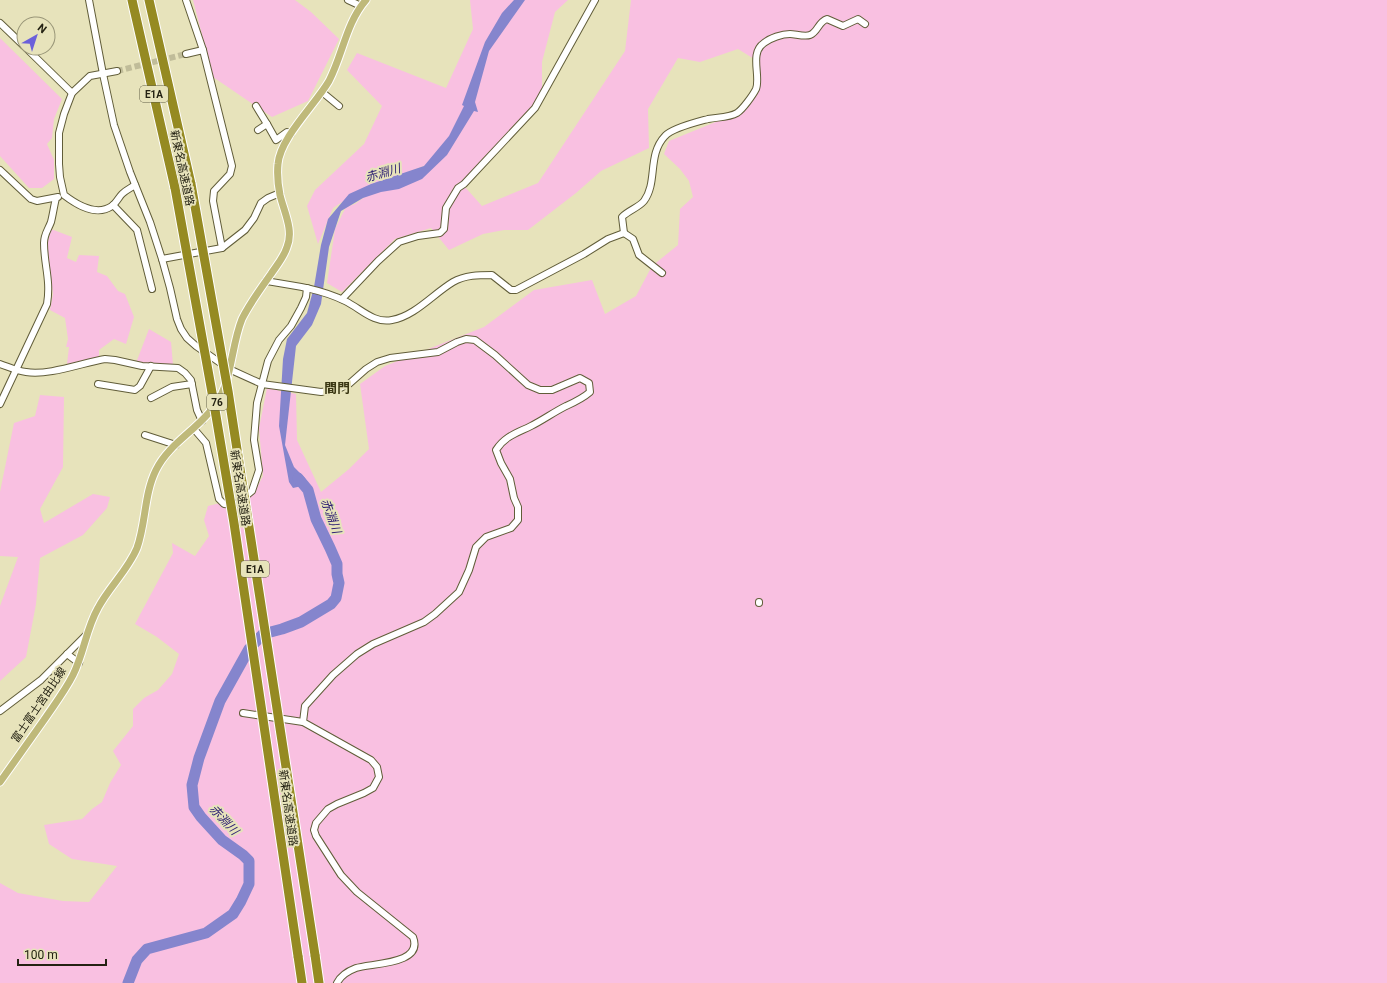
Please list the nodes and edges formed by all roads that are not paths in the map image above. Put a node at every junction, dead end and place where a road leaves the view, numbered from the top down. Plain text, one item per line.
1 (89, 0) edge
2 (132, 0) edge
3 (149, 0) edge
4 (186, 0) edge
5 (348, 0) edge
6 (595, 0) edge
7 (364, 3) edge
8 (0, 22) edge
9 (865, 24) dead end
10 (16, 38) edge
11 (203, 50) junction
12 (186, 54) tunnel mouth
13 (34, 56) edge
14 (118, 71) tunnel mouth
15 (103, 74) junction
16 (322, 92) junction
17 (72, 93) junction
18 (256, 106) dead end
19 (339, 106) dead end
20 (267, 124) junction
21 (258, 130) dead end
22 (291, 134) junction
23 (0, 170) edge
24 (135, 185) junction
25 (280, 193) junction
26 (64, 195) junction
27 (56, 198) junction
28 (113, 205) junction
29 (624, 233) junction
30 (222, 248) junction
31 (162, 259) junction
32 (662, 273) dead end
33 (266, 281) junction
34 (152, 289) dead end
35 (309, 289) junction
36 (342, 299) junction
37 (0, 364) edge
38 (151, 366) junction
39 (229, 369) junction
40 (15, 370) junction
41 (98, 384) dead end
42 (192, 384) junction
43 (262, 384) junction
44 (151, 398) dead end
45 (0, 404) edge
46 (202, 421) junction
47 (194, 429) junction
48 (146, 435) dead end
49 (176, 445) junction
50 (87, 634) junction
51 (67, 654) junction
52 (79, 663) junction
53 (0, 711) edge
54 (243, 713) dead end
55 (303, 722) junction
56 (0, 782) edge
57 (302, 983) edge
58 (319, 983) edge
59 (337, 983) edge

1 - 15 street
2 - 57 highway, 新東名高速道路 / E1A, bridge
3 - 58 highway, 新東名高速道路 / E1A, bridge
4 - 11 street
5 - 7 street
6 - 36 street
7 - 16 main road, 富士富士宮由比線 / 76
8 - 10 street
9 - 29 street
11 - 12 street
11 - 30 street
13 - 17 street
14 - 15 street
15 - 17 street
15 - 24 street
16 - 19 street
16 - 22 main road, 富士富士宮由比線 / 76
17 - 26 street
18 - 20 street
20 - 21 street
20 - 22 street
22 - 25 main road, 富士富士宮由比線 / 76
23 - 27 street
24 - 28 street
24 - 31 street
25 - 30 street
25 - 33 main road, 富士富士宮由比線 / 76
26 - 27 street
26 - 28 street
27 - 40 street
28 - 34 street
29 - 32 street
29 - 36 street
30 - 31 street
31 - 39 street
33 - 35 street
33 - 39 main road, 富士富士宮由比線 / 76
35 - 36 street
35 - 43 street
37 - 40 street
38 - 40 street
38 - 41 street
38 - 42 street
39 - 43 street
39 - 46 main road, 富士富士宮由比線 / 76
40 - 45 street
42 - 44 street
42 - 46 street
43 - 47 street
43 - 55 street
46 - 47 main road, 富士富士宮由比線 / 76
47 - 49 main road, 富士富士宮由比線 / 76
48 - 49 street
49 - 50 main road, 富士富士宮由比線 / 76
50 - 51 street
50 - 52 main road, 富士富士宮由比線 / 76
51 - 52 street
51 - 53 street
52 - 56 main road, 富士富士宮由比線 / 76
54 - 55 street
55 - 59 street

